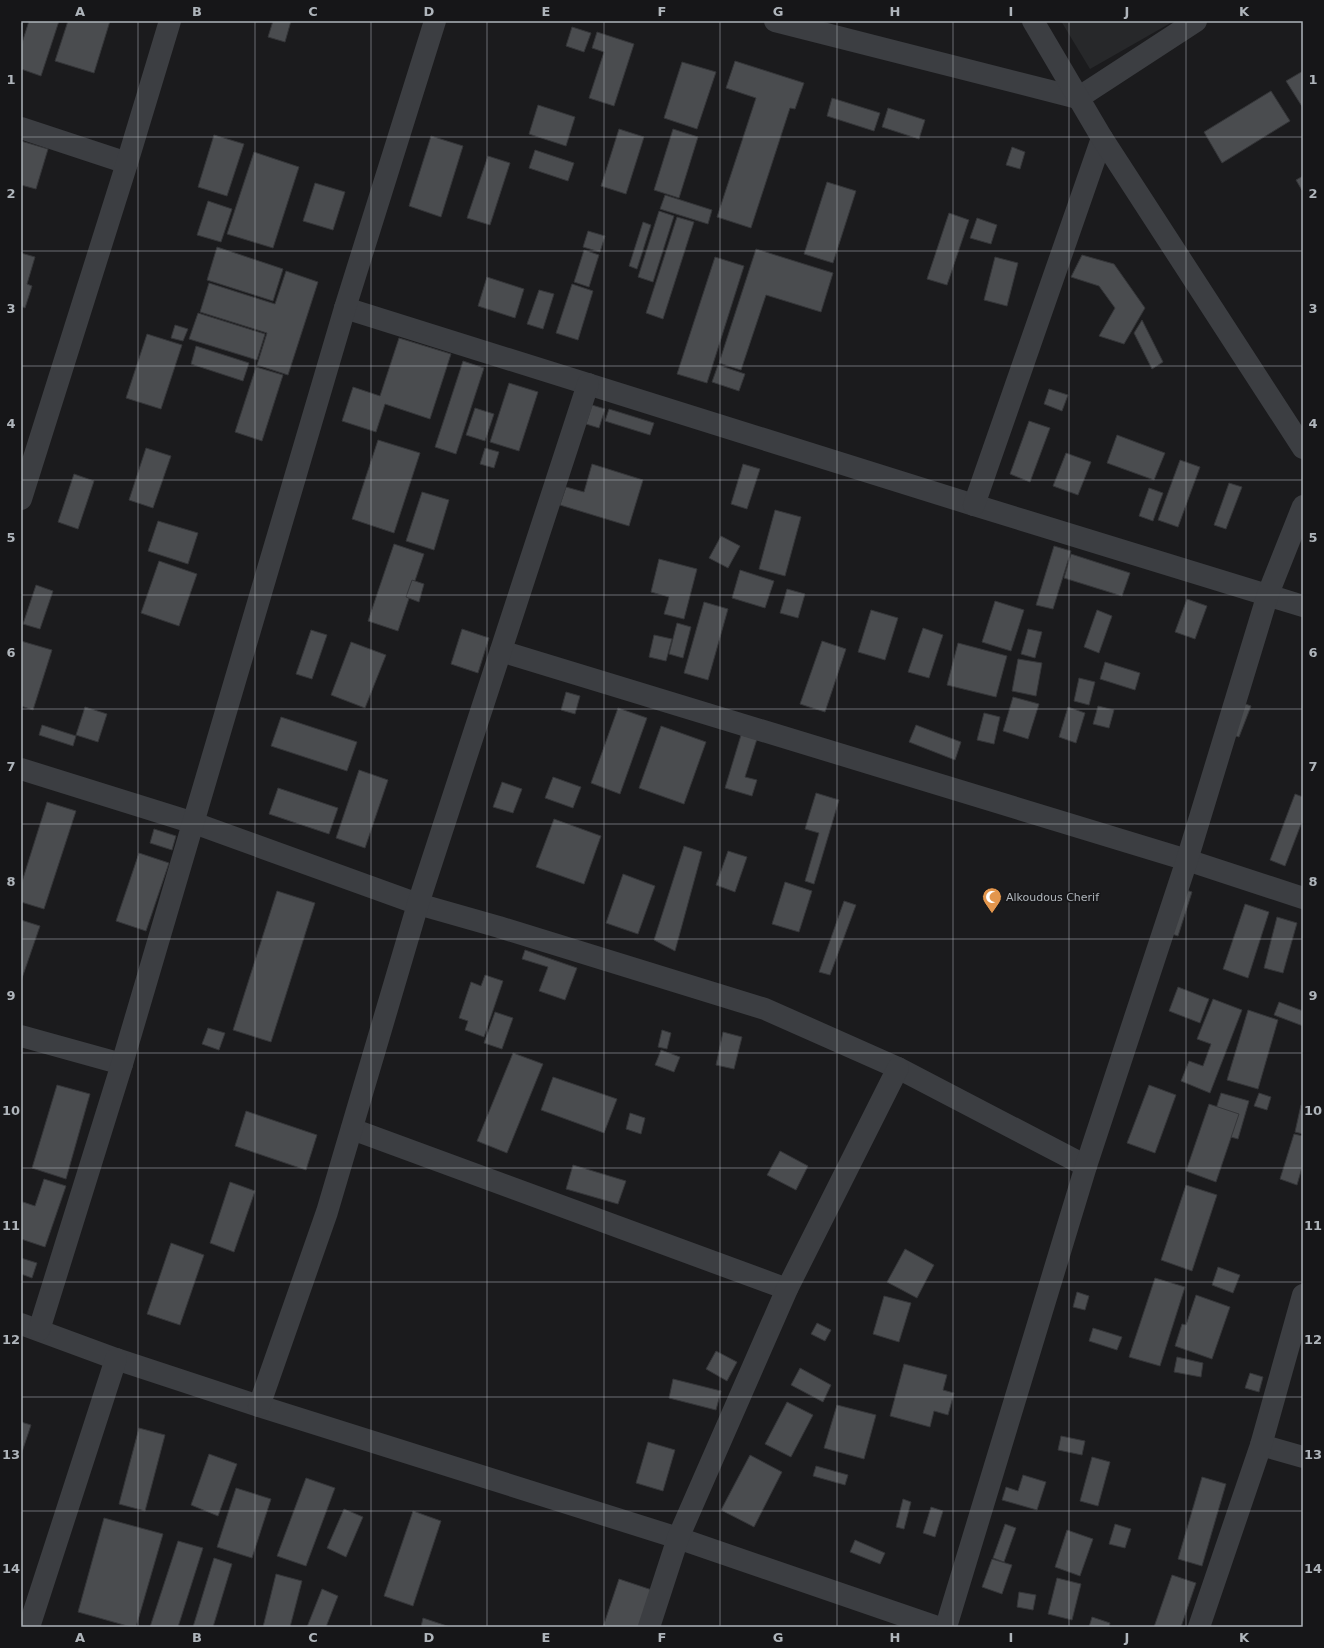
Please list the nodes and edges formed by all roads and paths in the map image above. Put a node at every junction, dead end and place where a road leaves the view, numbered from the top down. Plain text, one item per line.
1 (170, 21) edge
2 (435, 21) edge
3 (775, 21) edge
4 (1033, 21) edge
5 (1196, 21) edge
6 (1078, 98) junction
7 (21, 128) edge
8 (1102, 138) junction
9 (127, 163) junction
10 (345, 308) junction
11 (588, 384) junction
12 (1303, 448) edge
13 (25, 474) edge
14 (21, 499) edge
15 (974, 505) junction
16 (1303, 506) edge
17 (1268, 594) junction
18 (1303, 606) edge
19 (501, 650) junction
20 (21, 769) edge
21 (194, 823) junction
22 (1187, 860) junction
23 (1303, 898) edge
24 (418, 904) junction
25 (21, 1036) edge
26 (122, 1064) junction
27 (898, 1068) junction
28 (352, 1129) junction
29 (1086, 1166) junction
30 (787, 1289) junction
31 (1303, 1296) edge
32 (30, 1327) edge
33 (116, 1359) junction
34 (259, 1406) junction
35 (1261, 1445) junction
36 (1303, 1457) edge
37 (678, 1538) junction
38 (30, 1627) edge
39 (649, 1627) edge
40 (937, 1627) edge
41 (946, 1627) edge
42 (1199, 1627) edge

1 - 9 street
2 - 10 street
3 - 6 street
4 - 6 street
5 - 6 street
6 - 8 street
7 - 9 street
8 - 12 street
8 - 15 street
9 - 13 street
10 - 11 street
10 - 21 street
11 - 15 street
11 - 19 street
13 - 14 street
15 - 17 street
16 - 17 street
17 - 18 street
17 - 22 street
19 - 22 street
19 - 24 street
20 - 21 street
21 - 24 street
21 - 26 street
22 - 23 street
22 - 29 street
24 - 27 street
24 - 28 street
25 - 26 street
26 - 32 street
27 - 29 street
27 - 30 street
28 - 30 street
28 - 34 street
29 - 41 street
30 - 37 street
31 - 35 street
32 - 33 street
33 - 34 street
33 - 38 street
34 - 37 street
35 - 36 street
35 - 42 street
37 - 39 street
37 - 40 street

